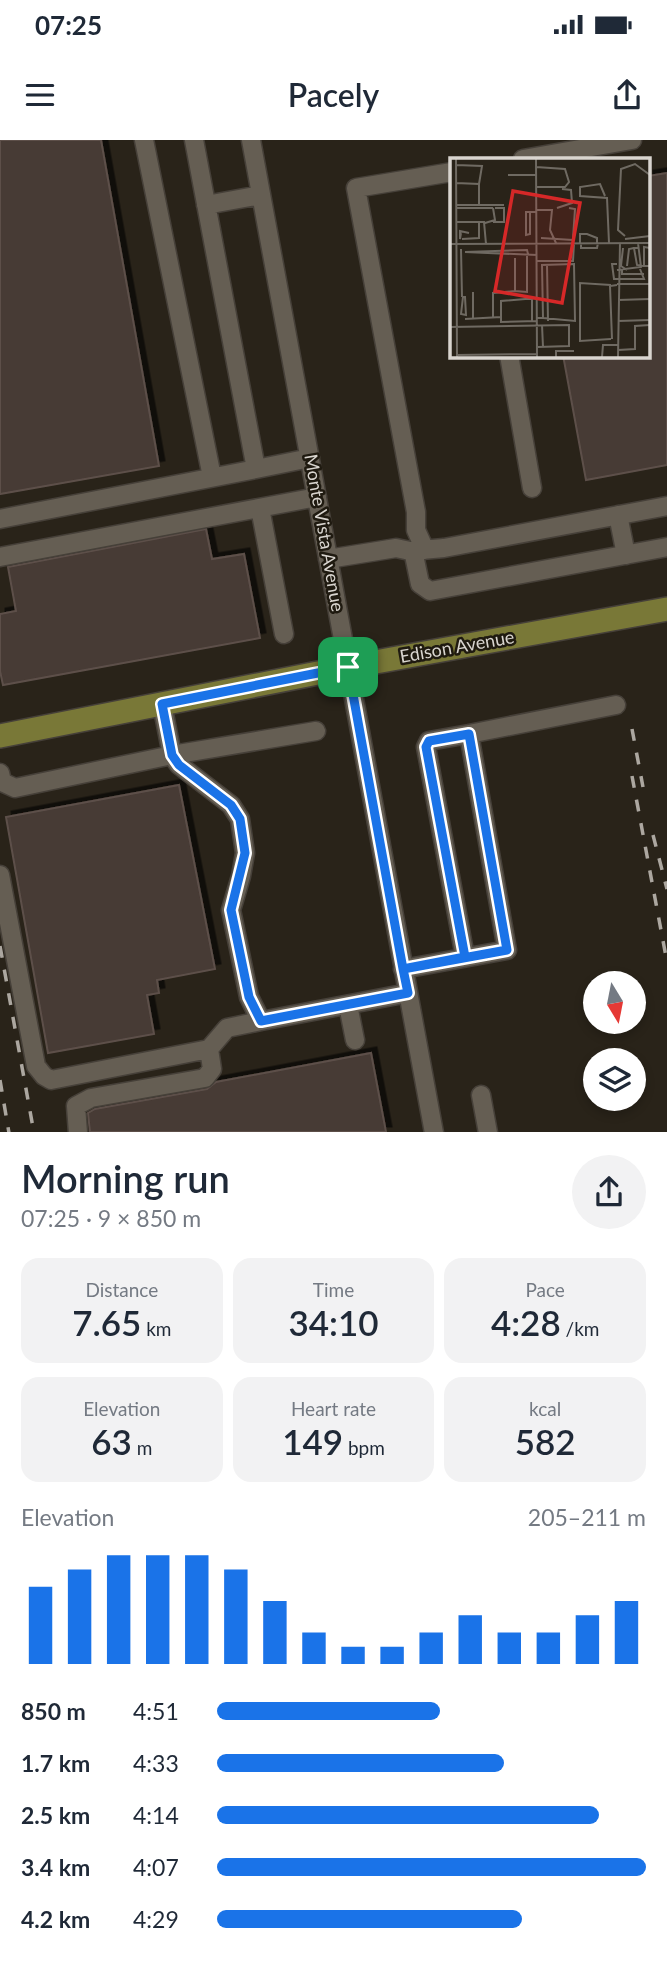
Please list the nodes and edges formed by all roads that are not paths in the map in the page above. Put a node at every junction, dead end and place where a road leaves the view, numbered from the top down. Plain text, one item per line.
1 (144, 140) edge
2 (194, 140) edge
3 (251, 140) edge
4 (632, 140) edge
5 (529, 158) edge
6 (450, 172) edge
7 (261, 195) junction
8 (206, 205) junction
9 (509, 357) edge
10 (310, 458) junction
11 (256, 468) junction
12 (212, 477) junction
13 (532, 488) dead end
14 (317, 497) junction
15 (667, 506) edge
16 (260, 508) junction
17 (618, 514) junction
18 (0, 519) edge
19 (667, 547) edge
20 (417, 550) junction
21 (626, 555) junction
22 (0, 557) edge
23 (328, 559) junction
24 (667, 609) edge
25 (284, 634) dead end
26 (348, 667) junction
27 (162, 704) junction
28 (616, 705) dead end
29 (316, 731) dead end
30 (469, 734) junction
31 (0, 736) edge
32 (172, 755) junction
33 (1, 780) edge
34 (0, 875) edge
35 (465, 957) junction
36 (403, 969) junction
37 (408, 993) junction
38 (348, 1004) junction
39 (261, 1021) junction
40 (355, 1040) dead end
41 (209, 1049) junction
42 (481, 1095) dead end
43 (79, 1132) edge
44 (433, 1132) edge
45 (488, 1132) edge

1 - 12 street
2 - 8 street
3 - 7 street, Monte Vista Avenue
4 - 5 street
6 - 20 street
7 - 8 street
7 - 10 street, Monte Vista Avenue
8 - 11 street
9 - 13 street
10 - 11 street
10 - 14 street, Monte Vista Avenue
11 - 12 street
12 - 18 street
14 - 16 street
14 - 23 street, Monte Vista Avenue
15 - 17 street
16 - 22 street
16 - 25 street
17 - 20 street
17 - 21 street
19 - 21 street
20 - 21 street
20 - 23 street
23 - 26 street, Monte Vista Avenue
24 - 26 main road, Edison Avenue
26 - 27 main road, Edison Avenue
26 - 36 street, Monte Vista Avenue
27 - 31 main road, Edison Avenue
27 - 32 street
28 - 30 street
29 - 32 street
30 - 35 street
30 - 35 street
32 - 33 street
32 - 39 street
34 - 41 street
35 - 36 street
36 - 37 street, Monte Vista Avenue
37 - 38 street
37 - 44 street, Monte Vista Avenue
38 - 39 street
38 - 40 street
39 - 41 street
41 - 43 street
42 - 45 street

